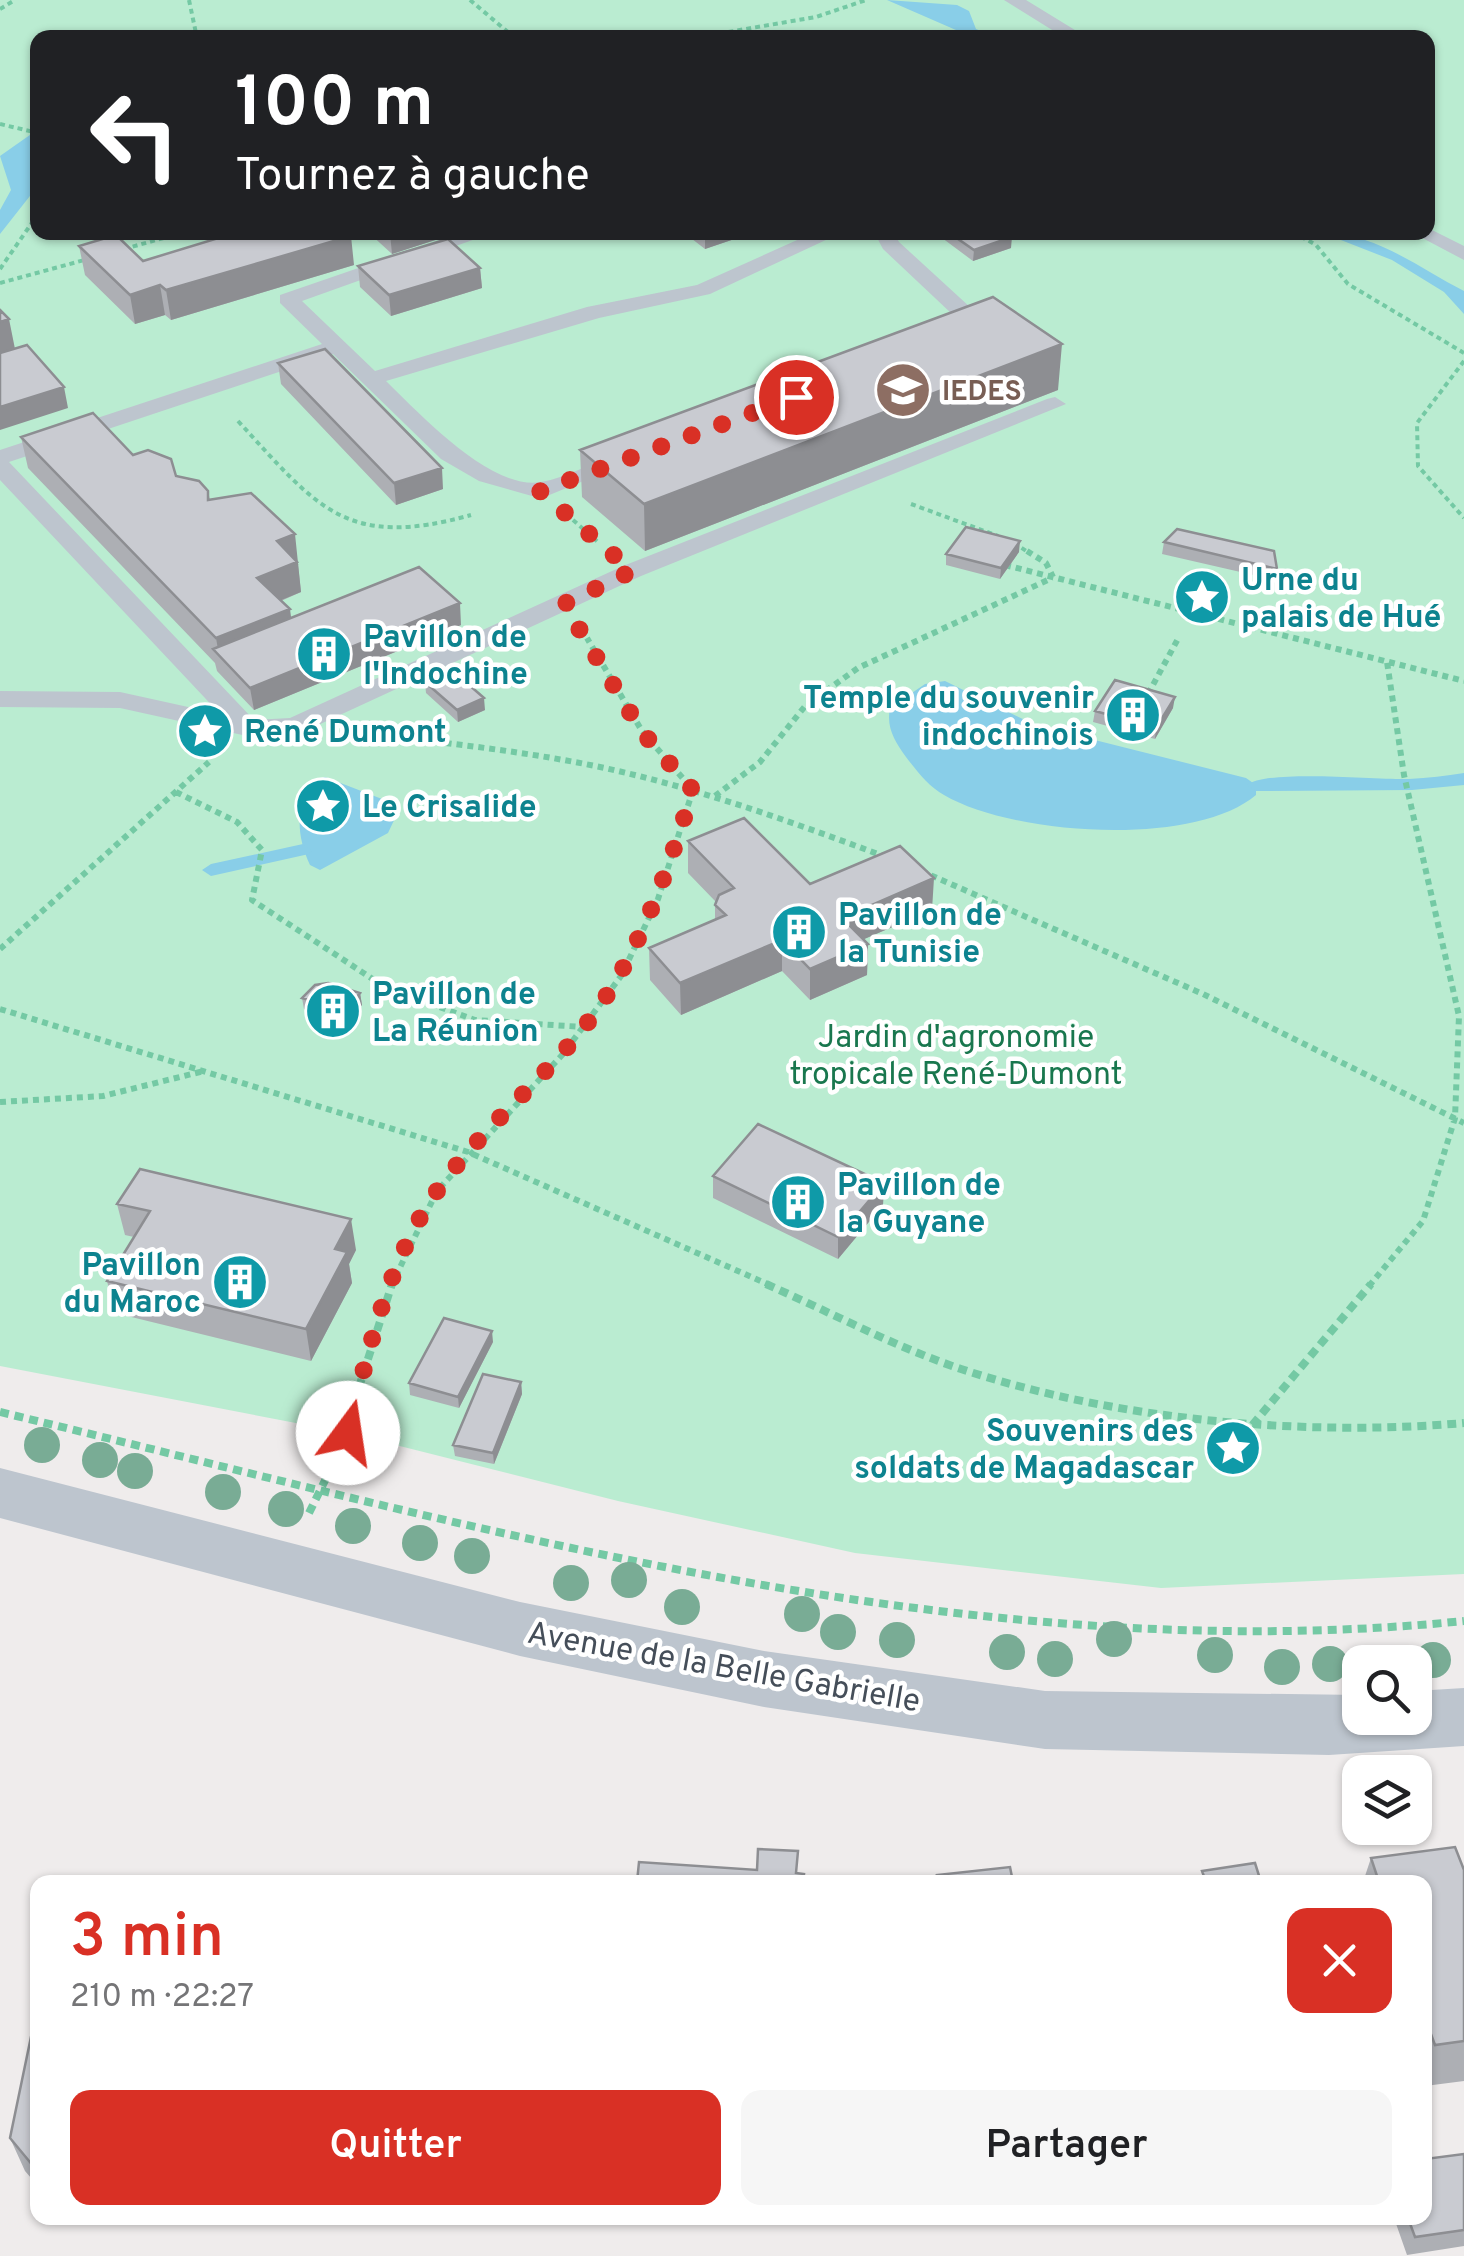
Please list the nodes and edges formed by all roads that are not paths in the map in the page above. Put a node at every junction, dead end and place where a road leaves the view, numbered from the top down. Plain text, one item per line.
1 (1013, 0) edge
2 (1065, 30) edge
3 (1435, 239) edge
4 (461, 240) edge
5 (815, 240) edge
6 (888, 240) edge
7 (1464, 254) edge
8 (337, 346) junction
9 (922, 346) edge
10 (371, 379) junction
11 (1055, 404) edge
12 (0, 458) edge
13 (631, 458) edge
14 (0, 466) edge
15 (0, 700) edge
16 (247, 728) junction
17 (0, 1493) edge
18 (1464, 1717) edge

1 - 2 lane
3 - 7 lane
4 - 8 lane
5 - 10 lane
6 - 9 lane
8 - 10 lane
8 - 12 lane
10 - 13 lane
11 - 16 lane
14 - 16 lane
15 - 16 lane
17 - 18 street, Avenue de la Belle Gabrielle

